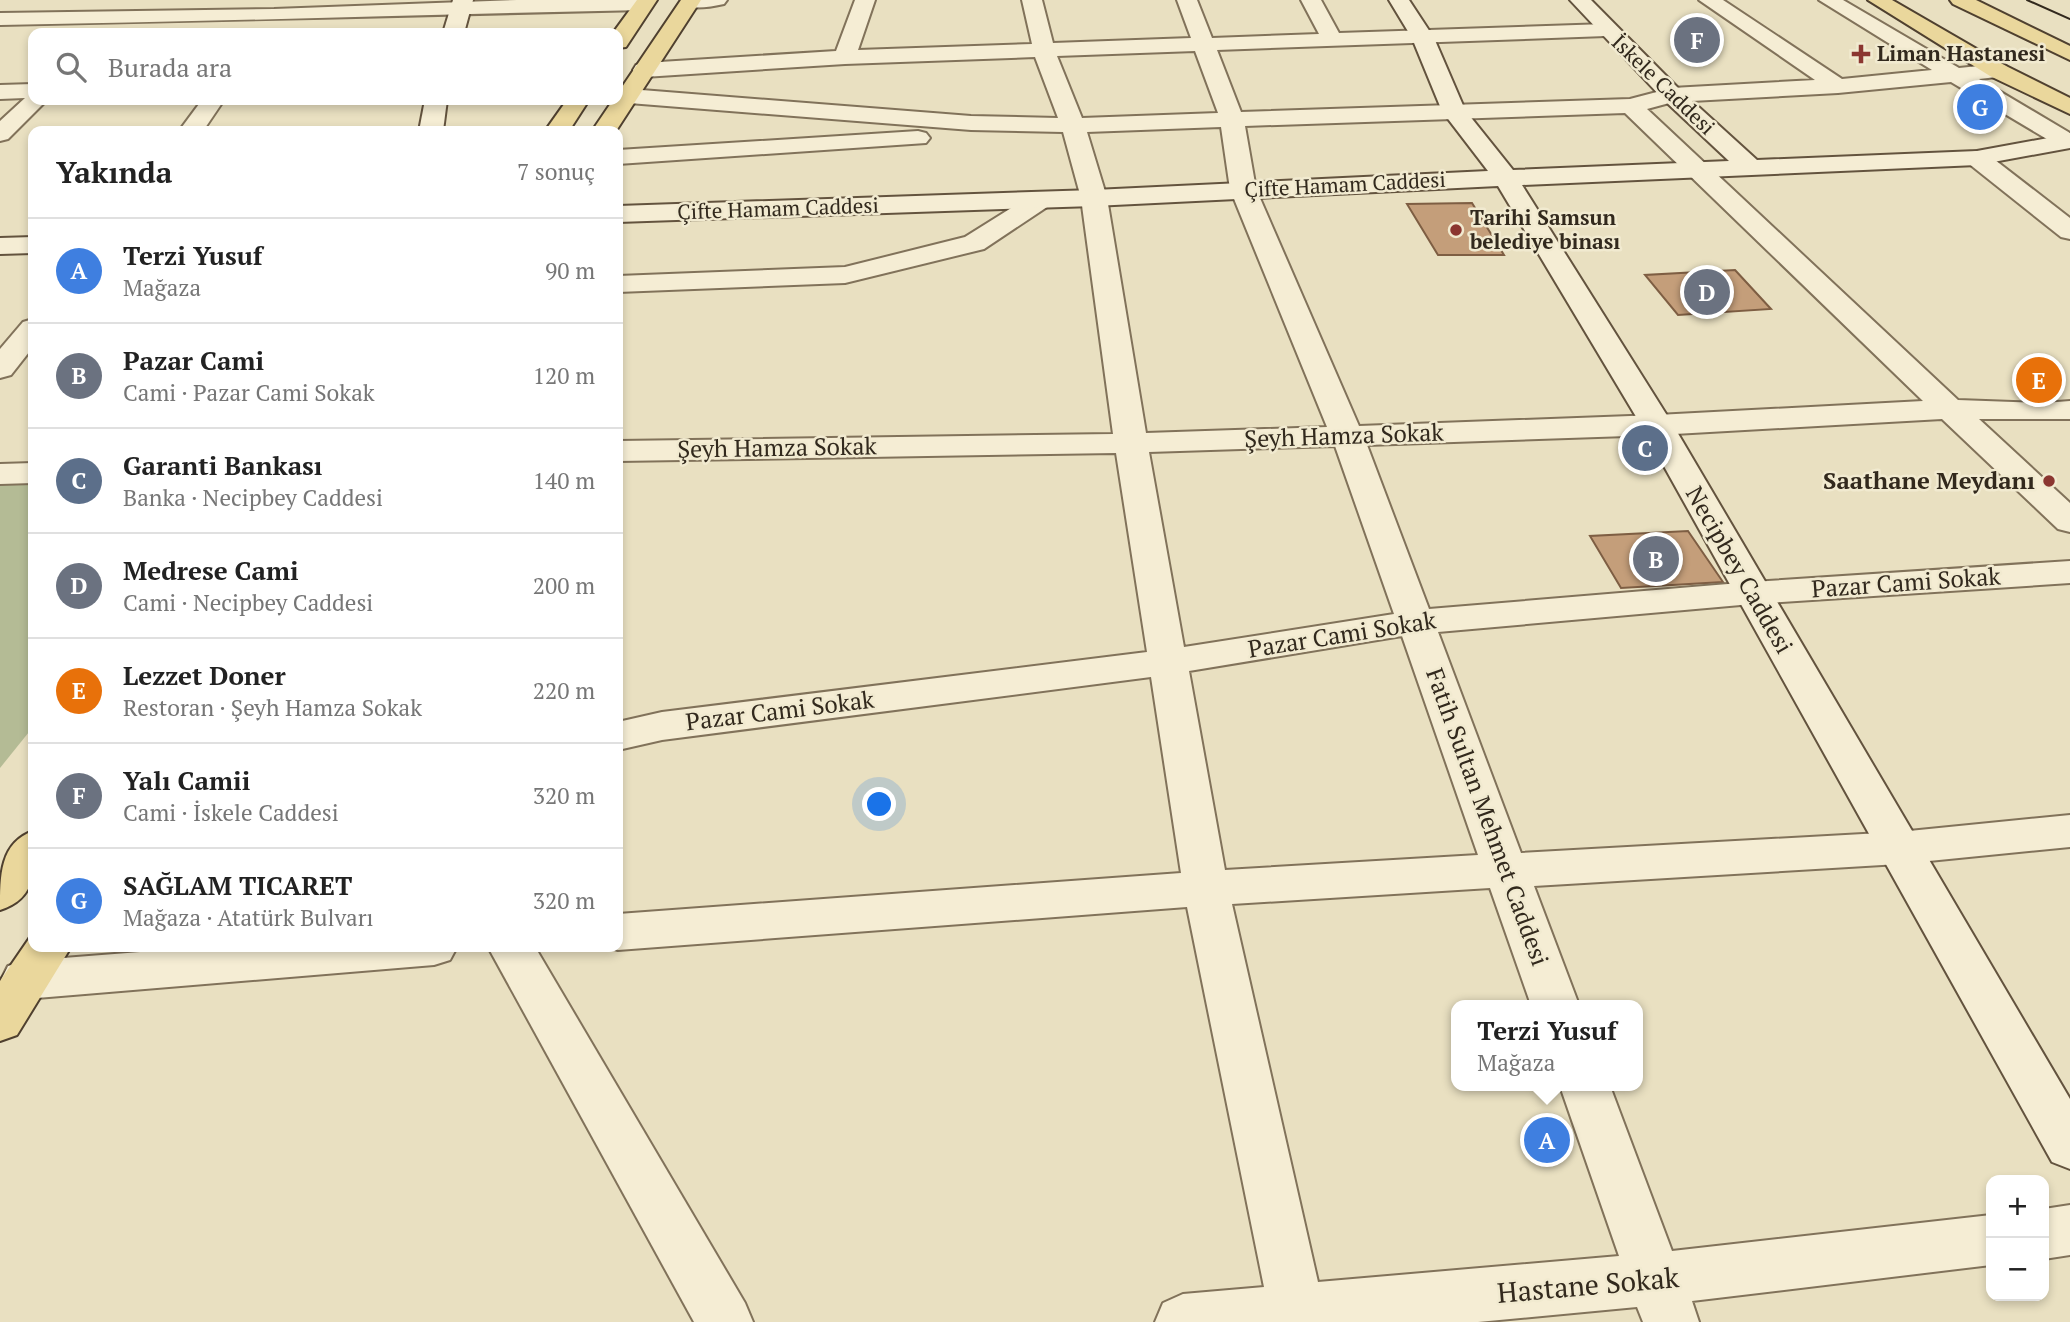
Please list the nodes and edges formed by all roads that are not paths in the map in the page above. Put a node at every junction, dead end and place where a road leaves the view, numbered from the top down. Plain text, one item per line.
1 (131, 0) edge
2 (158, 0) edge
3 (717, 0) edge
4 (865, 0) edge
5 (1032, 0) edge
6 (1187, 0) edge
7 (1311, 0) edge
8 (1399, 0) edge
9 (1580, 0) edge
10 (1709, 0) edge
11 (1829, 0) edge
12 (1878, 0) edge
13 (1960, 0) edge
14 (691, 1) edge
15 (645, 2) edge
16 (462, 4) edge
17 (279, 7) edge
18 (115, 16) junction
19 (0, 19) edge
20 (104, 28) edge
21 (264, 28) edge
22 (455, 28) edge
23 (1606, 30) junction
24 (623, 35) edge
25 (1423, 38) junction
26 (1333, 41) junction
27 (1203, 46) junction
28 (1044, 51) junction
29 (2070, 54) edge
30 (845, 57) junction
31 (644, 70) junction
32 (1998, 71) junction
33 (1956, 74) junction
34 (1838, 86) junction
35 (28, 90) edge
36 (0, 92) edge
37 (1671, 94) junction
38 (629, 96) junction
39 (623, 104) edge
40 (31, 105) edge
41 (210, 105) edge
42 (435, 105) edge
43 (575, 105) edge
44 (623, 105) edge
45 (1631, 106) junction
46 (2070, 107) edge
47 (1454, 111) junction
48 (1233, 120) junction
49 (1073, 125) junction
50 (195, 126) edge
51 (432, 126) edge
52 (560, 126) edge
53 (608, 126) edge
54 (0, 134) edge
55 (2062, 149) edge
56 (623, 157) edge
57 (1977, 158) junction
58 (1749, 166) junction
59 (1697, 171) junction
60 (1505, 177) junction
61 (1243, 189) junction
62 (1094, 198) junction
63 (1041, 200) junction
64 (623, 214) edge
65 (2070, 232) edge
66 (28, 245) edge
67 (0, 246) edge
68 (623, 284) edge
69 (28, 335) edge
70 (9, 362) edge
71 (1949, 409) junction
72 (2070, 410) edge
73 (1657, 425) junction
74 (1347, 435) junction
75 (1130, 443) junction
76 (623, 451) edge
77 (28, 473) edge
78 (0, 474) edge
79 (2070, 522) edge
80 (2070, 572) edge
81 (1752, 593) junction
82 (1416, 622) junction
83 (1167, 662) junction
84 (623, 735) edge
85 (2070, 831) edge
86 (1899, 848) junction
87 (28, 854) edge
88 (1507, 872) junction
89 (1206, 888) junction
90 (0, 893) edge
91 (623, 932) edge
92 (310, 952) edge
93 (514, 952) edge
94 (36, 963) edge
95 (1553, 1000) edge
96 (0, 1021) edge
97 (1587, 1091) edge
98 (2070, 1146) edge
99 (2070, 1230) edge
100 (2049, 1233) edge
101 (1986, 1241) edge
102 (1663, 1300) edge
103 (1298, 1317) edge
104 (726, 1322) edge
105 (1183, 1322) edge

1 - 18 street
2 - 18 street
3 - 14 street
4 - 30 street
5 - 28 street
6 - 27 street, Fatih Sultan Mehmet Caddesi
7 - 26 street
8 - 25 street, Necipbey Caddesi
9 - 23 street, İskele Caddesi
10 - 34 street
11 - 33 street
12 - 32 main road
13 - 29 main road
14 - 31 main road
15 - 16 street
15 - 24 main road
16 - 17 street
16 - 22 street
17 - 18 street
17 - 21 street
18 - 19 street
18 - 20 street
23 - 25 street
23 - 37 street, İskele Caddesi
25 - 26 street
25 - 47 street, Necipbey Caddesi
26 - 27 street
27 - 28 street
27 - 48 street, Fatih Sultan Mehmet Caddesi
28 - 30 street
28 - 49 street
30 - 31 street
31 - 38 main road
32 - 33 street
32 - 46 main road
33 - 34 street
33 - 55 street
34 - 37 street
35 - 36 street
37 - 45 street
37 - 58 street, İskele Caddesi
38 - 39 main road
38 - 49 street
40 - 54 street
41 - 50 street
42 - 51 street
43 - 52 main road
44 - 53 main road
45 - 47 street
45 - 59 street
47 - 48 street
47 - 60 street, Necipbey Caddesi
48 - 49 street
48 - 61 street, Fatih Sultan Mehmet Caddesi
49 - 56 street
49 - 62 street
55 - 57 street, Çifte Hamam Caddesi
57 - 58 street, Çifte Hamam Caddesi
57 - 65 street
58 - 59 street, Çifte Hamam Caddesi
59 - 60 street, Çifte Hamam Caddesi
59 - 71 street
60 - 61 street, Çifte Hamam Caddesi
60 - 73 street, Necipbey Caddesi
61 - 62 street, Çifte Hamam Caddesi
61 - 74 street, Fatih Sultan Mehmet Caddesi
62 - 63 street, Çifte Hamam Caddesi
62 - 75 street
63 - 64 street, Çifte Hamam Caddesi
63 - 68 street
66 - 67 street
69 - 70 street
71 - 72 street, Şeyh Hamza Sokak
71 - 73 street, Şeyh Hamza Sokak
71 - 79 street
73 - 74 street, Şeyh Hamza Sokak
73 - 81 street, Necipbey Caddesi
74 - 75 street, Şeyh Hamza Sokak
74 - 82 street, Fatih Sultan Mehmet Caddesi
75 - 76 street, Şeyh Hamza Sokak
75 - 83 street
77 - 78 street
80 - 81 street, Pazar Cami Sokak
81 - 82 street, Pazar Cami Sokak
81 - 86 street, Necipbey Caddesi
82 - 83 street, Pazar Cami Sokak
82 - 88 street, Fatih Sultan Mehmet Caddesi
83 - 84 street, Pazar Cami Sokak
83 - 89 street
85 - 86 street
86 - 88 street
86 - 98 street, Necipbey Caddesi
87 - 90 main road
88 - 89 street
88 - 95 street, Fatih Sultan Mehmet Caddesi
89 - 91 street
89 - 103 street
92 - 94 street
93 - 104 street
94 - 96 main road
97 - 102 street
99 - 100 street
101 - 102 street, Hastane Sokak
102 - 103 street, Hastane Sokak
103 - 105 street, Hastane Sokak

